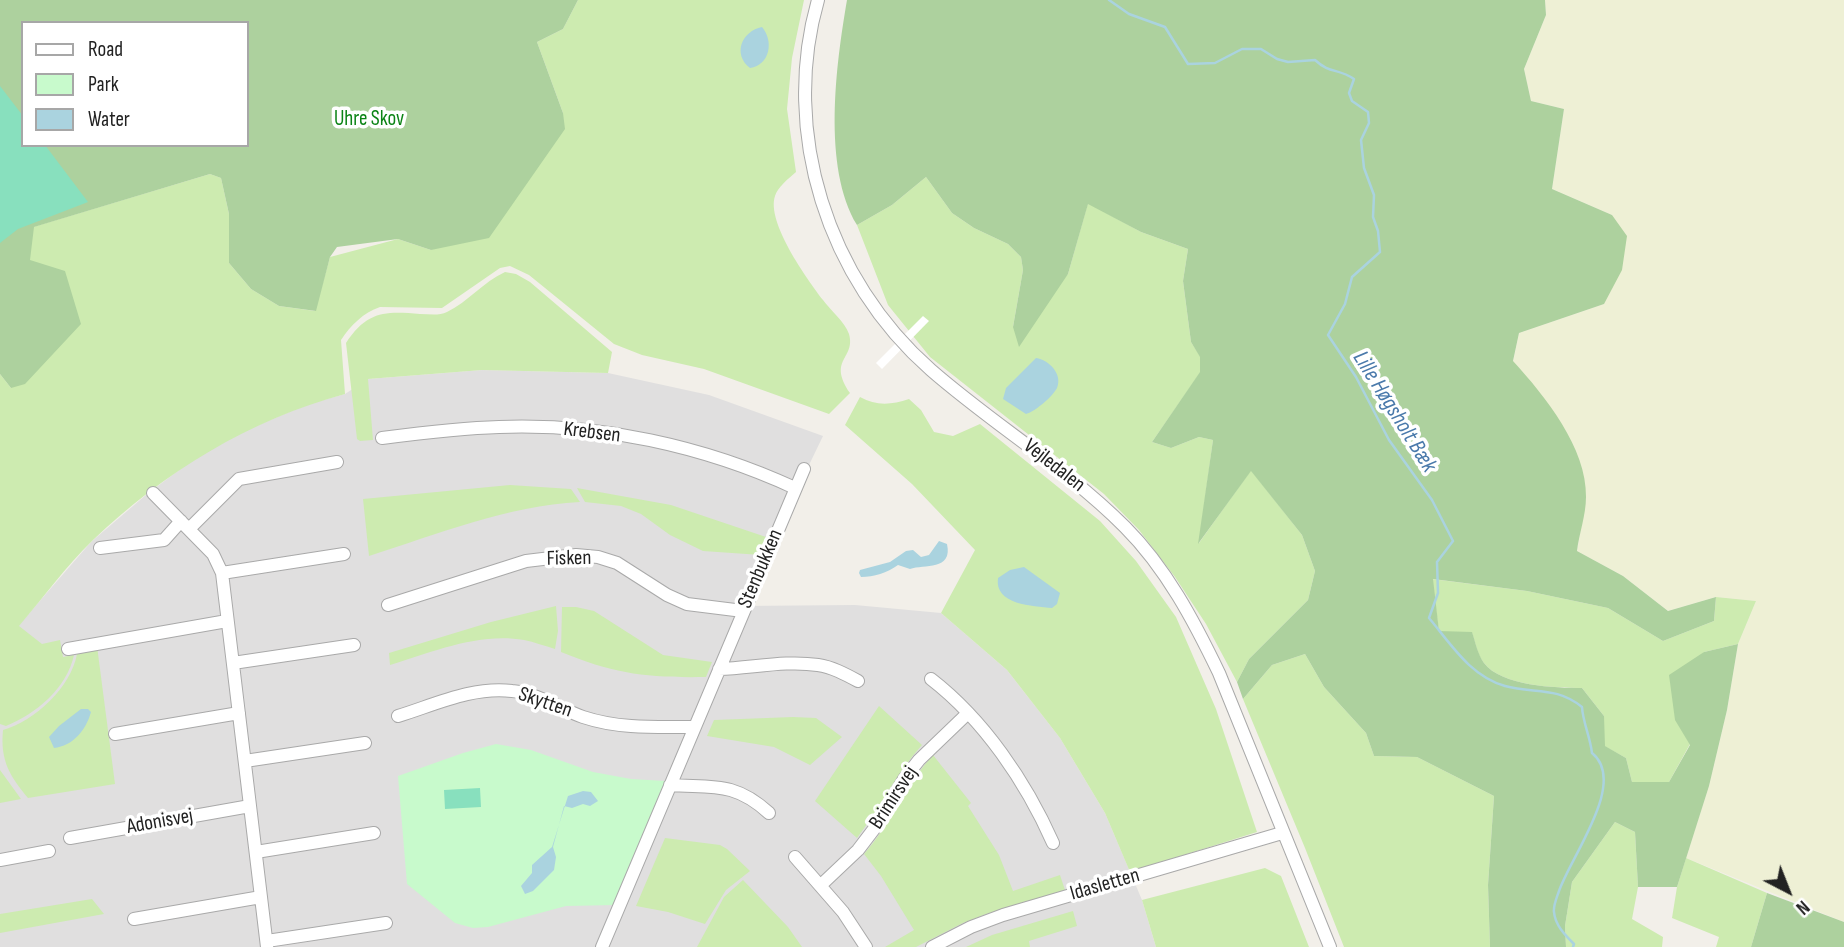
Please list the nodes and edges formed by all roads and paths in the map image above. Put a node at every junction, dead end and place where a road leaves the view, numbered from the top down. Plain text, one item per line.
1 (818, 0) edge
2 (382, 438) dead end
3 (337, 462) dead end
4 (804, 469) dead end
5 (795, 488) junction
6 (153, 493) dead end
7 (185, 525) junction
8 (100, 548) dead end
9 (344, 554) dead end
10 (222, 573) junction
11 (388, 605) dead end
12 (743, 611) junction
13 (228, 621) junction
14 (354, 645) dead end
15 (68, 649) dead end
16 (233, 663) junction
17 (719, 669) junction
18 (931, 679) dead end
19 (858, 681) dead end
20 (239, 713) junction
21 (968, 713) junction
22 (398, 716) dead end
23 (694, 727) junction
24 (116, 734) dead end
25 (365, 743) dead end
26 (245, 761) junction
27 (670, 785) junction
28 (250, 806) junction
29 (769, 813) dead end
30 (374, 833) dead end
31 (1282, 834) junction
32 (70, 838) dead end
33 (1053, 843) dead end
34 (49, 851) dead end
35 (256, 852) junction
36 (795, 858) dead end
37 (0, 860) edge
38 (821, 885) junction
39 (261, 897) junction
40 (134, 919) dead end
41 (386, 923) dead end
42 (267, 944) edge
43 (602, 947) edge
44 (866, 947) edge
45 (932, 947) edge
46 (1329, 947) edge

1 - 31 street, Vejledalen
2 - 5 street, Krebsen
3 - 7 street
4 - 5 street, Stenbukken
5 - 12 street, Stenbukken
6 - 7 street
7 - 8 street
7 - 10 street
9 - 10 street
10 - 13 street
11 - 12 street, Fisken
12 - 17 street, Stenbukken
13 - 15 street
13 - 16 street
14 - 16 street
16 - 20 street
17 - 19 street
17 - 23 street, Stenbukken
18 - 21 street
20 - 24 street
20 - 26 street
21 - 33 street
21 - 38 street, Brimirsvej
22 - 23 street, Skytten
23 - 27 street, Stenbukken
25 - 26 street
26 - 28 street
27 - 29 street
27 - 43 street, Stenbukken
28 - 32 street, Adonisvej
28 - 35 street
30 - 35 street
31 - 45 street, Idasletten
31 - 46 street, Vejledalen
34 - 37 street
35 - 39 street
36 - 38 street
38 - 44 street
39 - 40 street
39 - 42 street
41 - 42 street

